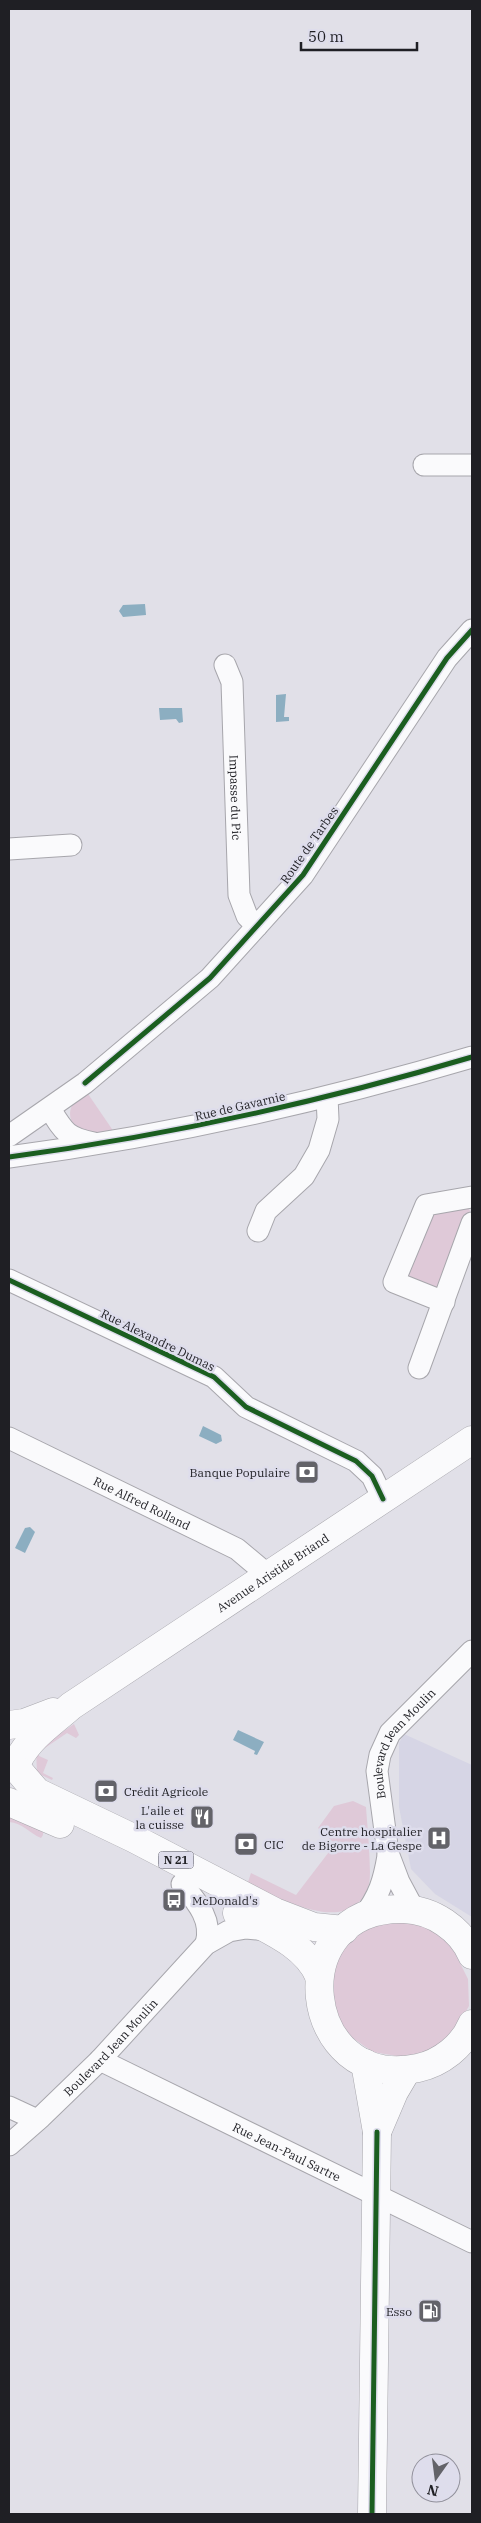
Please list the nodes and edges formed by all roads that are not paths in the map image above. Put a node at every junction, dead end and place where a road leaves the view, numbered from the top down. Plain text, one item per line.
1 (424, 465) dead end
2 (472, 466) edge
3 (472, 630) edge
4 (225, 665) dead end
5 (71, 845) dead end
6 (9, 848) edge
7 (257, 926) junction
8 (472, 1057) edge
9 (327, 1097) junction
10 (41, 1115) junction
11 (9, 1136) edge
12 (99, 1144) junction
13 (49, 1151) junction
14 (9, 1157) edge
15 (472, 1197) edge
16 (472, 1223) edge
17 (258, 1231) dead end
18 (9, 1280) edge
19 (444, 1302) junction
20 (419, 1368) dead end
21 (9, 1438) edge
22 (472, 1440) edge
23 (383, 1499) junction
24 (268, 1575) junction
25 (472, 1651) edge
26 (71, 1706) junction
27 (9, 1725) edge
28 (13, 1764) edge
29 (9, 1802) edge
30 (388, 1853) junction
31 (182, 1884) junction
32 (414, 1910) junction
33 (354, 1923) junction
34 (269, 1931) junction
35 (206, 1944) junction
36 (472, 1956) edge
37 (319, 1976) junction
38 (472, 2024) edge
39 (444, 2057) junction
40 (100, 2060) junction
41 (472, 2060) edge
42 (365, 2063) junction
43 (407, 2070) junction
44 (9, 2107) edge
45 (37, 2120) junction
46 (377, 2132) junction
47 (9, 2145) edge
48 (376, 2195) junction
49 (472, 2242) edge
50 (372, 2514) edge

1 - 2 street
3 - 7 street, Route de Tarbes
4 - 7 street, Impasse du Pic
5 - 6 street
7 - 10 street, Route de Tarbes
8 - 9 street, Rue de Gavarnie
9 - 12 street, Rue de Gavarnie
9 - 17 street
10 - 11 street, Route de Tarbes
10 - 12 street, Rue de Gavarnie
10 - 13 street
12 - 13 street, Rue de Gavarnie
13 - 14 street, Rue de Gavarnie
15 - 19 street
16 - 19 street
18 - 23 street, Rue Alexandre Dumas
19 - 20 street
21 - 24 street, Rue Alfred Rolland
22 - 23 main road, Avenue Aristide Briand
23 - 24 main road, Avenue Aristide Briand
24 - 26 main road, Avenue Aristide Briand
25 - 30 street, Boulevard Jean Moulin
26 - 27 main road, Avenue Aristide Briand
26 - 28 main road, Avenue Aristide Briand
28 - 33 main road, N 21
29 - 31 main road, N 21
30 - 32 street, Boulevard Jean Moulin
30 - 33 street, Boulevard Jean Moulin
31 - 34 main road, N 21
31 - 35 street
32 - 33 main road
32 - 36 main road
33 - 37 main road
34 - 35 street, Boulevard Jean Moulin
34 - 37 main road, N 21
35 - 40 street, Boulevard Jean Moulin
37 - 42 main road
38 - 39 main road
39 - 41 main road
39 - 43 main road
40 - 45 street, Boulevard Jean Moulin
40 - 48 street, Rue Jean-Paul Sartre
42 - 43 main road
42 - 46 main road
43 - 46 main road
44 - 45 street
45 - 47 street, Boulevard Jean Moulin
46 - 48 main road
48 - 49 street, Rue Jean-Paul Sartre
48 - 50 main road

